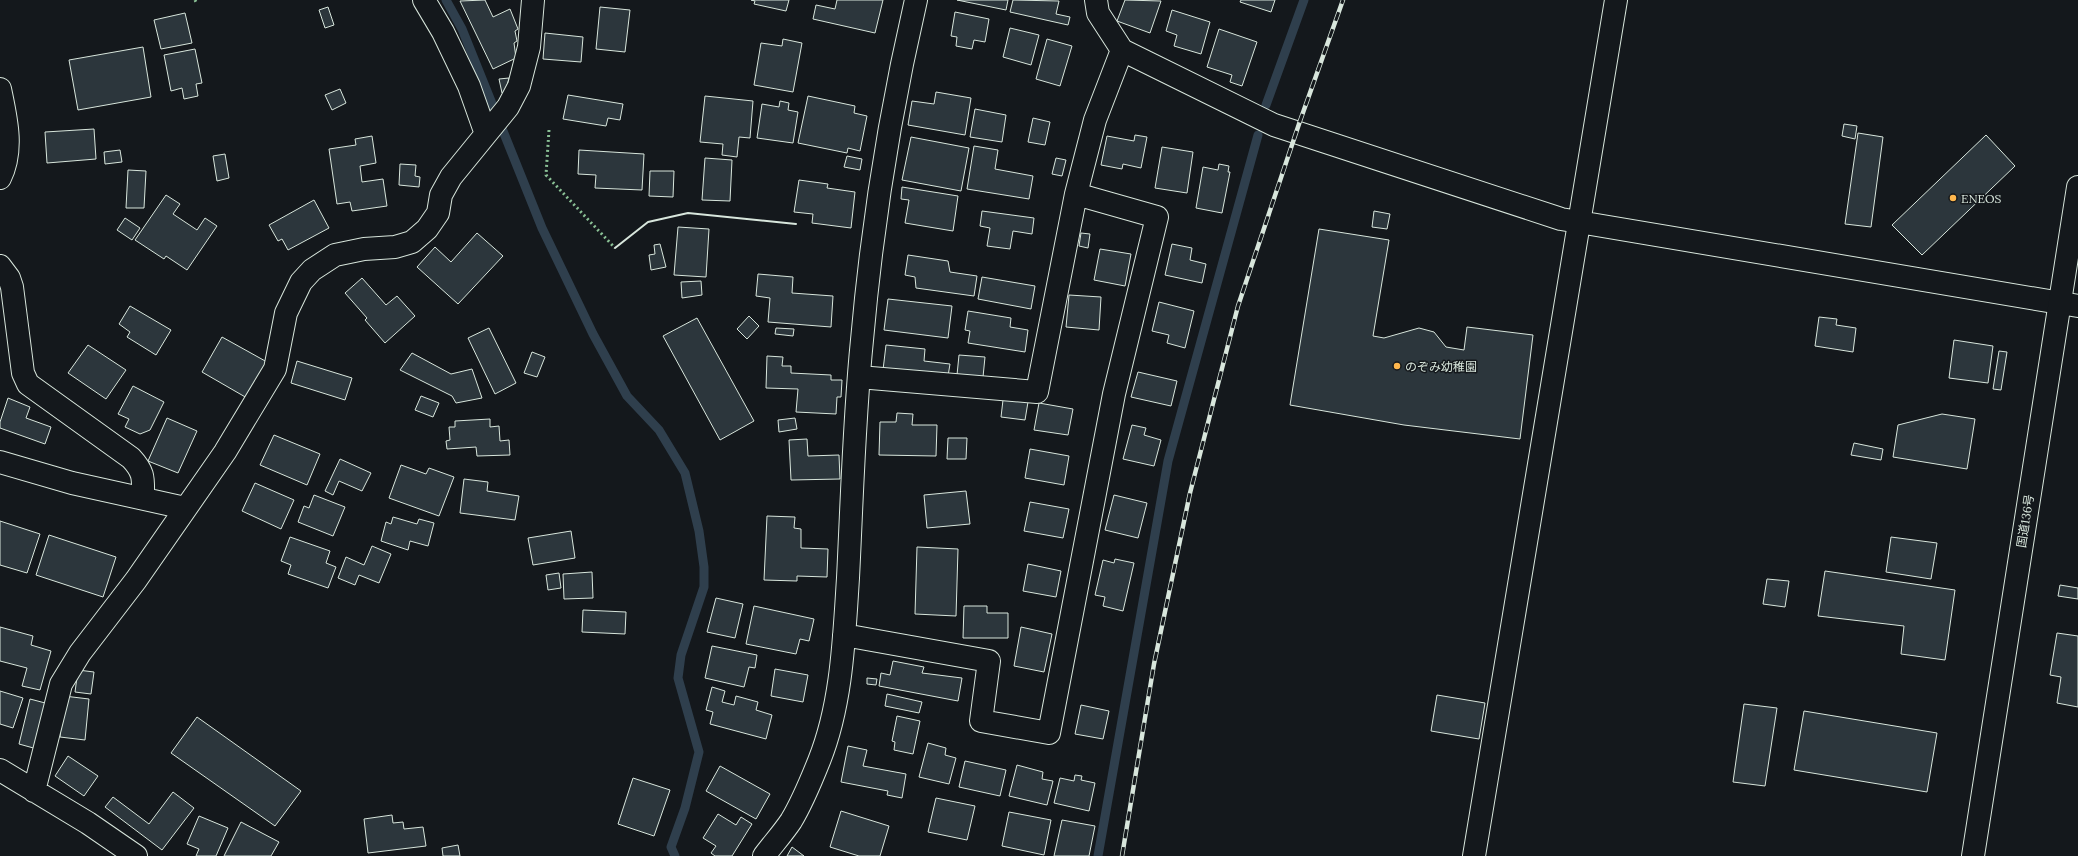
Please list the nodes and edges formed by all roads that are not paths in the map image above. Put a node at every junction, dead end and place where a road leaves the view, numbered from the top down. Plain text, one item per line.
1 (424, 0) edge
2 (533, 0) edge
3 (916, 0) edge
4 (1096, 0) edge
5 (1616, 0) edge
6 (1122, 50) junction
7 (0, 89) edge
8 (486, 134) junction
9 (0, 178) edge
10 (2078, 187) edge
11 (1076, 194) junction
12 (1578, 222) junction
13 (0, 266) edge
14 (2069, 304) edge
15 (859, 377) junction
16 (0, 462) edge
17 (143, 498) junction
18 (185, 508) junction
19 (844, 635) junction
20 (0, 770) edge
21 (34, 792) junction
22 (136, 856) edge
23 (764, 856) edge
24 (1474, 856) edge
25 (1972, 856) edge

1 - 8 main road
2 - 8 main road
3 - 15 main road
4 - 6 main road
5 - 12 main road
6 - 11 main road
6 - 12 main road
7 - 9 main road
8 - 18 main road
10 - 14 main road, 国道136号
11 - 15 main road
11 - 19 main road
12 - 14 main road
12 - 24 main road
13 - 17 main road
14 - 25 main road, 国道136号
15 - 19 main road
16 - 17 main road
17 - 18 main road
18 - 21 main road
19 - 23 main road
20 - 21 main road
21 - 22 main road

